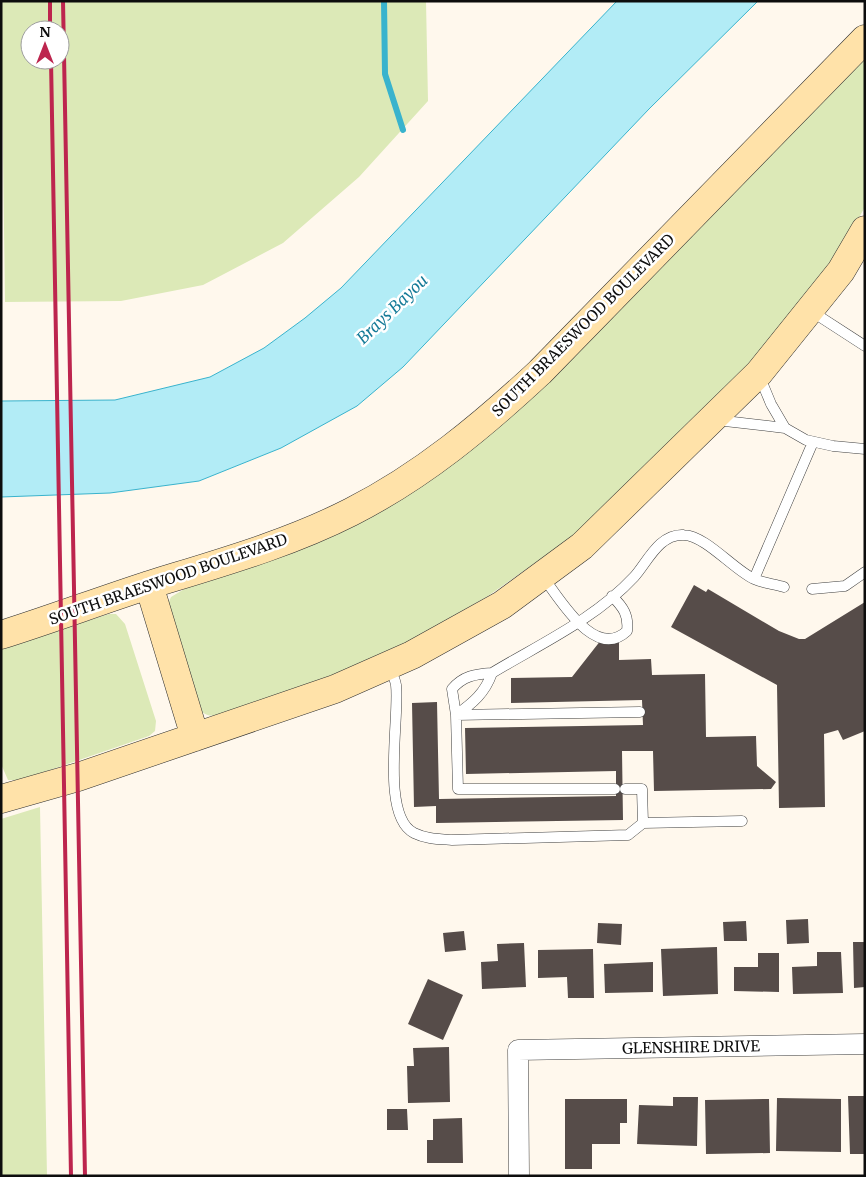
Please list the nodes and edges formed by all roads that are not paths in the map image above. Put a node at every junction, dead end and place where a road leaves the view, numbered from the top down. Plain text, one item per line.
1 (865, 39) edge
2 (865, 230) edge
3 (810, 311) junction
4 (865, 346) edge
5 (759, 373) junction
6 (712, 420) junction
7 (785, 428) junction
8 (813, 442) junction
9 (865, 449) edge
10 (865, 572) edge
11 (542, 576) junction
12 (754, 579) junction
13 (149, 585) junction
14 (784, 587) dead end
15 (812, 589) dead end
16 (612, 596) junction
17 (578, 622) junction
18 (1, 635) edge
19 (388, 666) junction
20 (492, 673) junction
21 (640, 712) dead end
22 (456, 715) junction
23 (195, 737) junction
24 (1, 799) edge
25 (742, 821) dead end
26 (643, 823) junction
27 (865, 1044) edge
28 (518, 1176) edge

1 - 13 main road, SOUTH BRAESWOOD BOULEVARD
2 - 3 main road
3 - 4 lane
3 - 5 main road
5 - 6 main road
5 - 7 lane
6 - 7 lane
6 - 11 main road
7 - 8 lane
8 - 9 lane
8 - 12 lane
10 - 15 lane
11 - 17 lane
11 - 19 main road
12 - 14 lane
12 - 16 lane
13 - 18 main road, SOUTH BRAESWOOD BOULEVARD
13 - 23 main road
16 - 17 lane
16 - 17 lane
17 - 20 lane
19 - 23 main road
19 - 26 lane
20 - 22 lane
20 - 22 lane
21 - 22 lane
22 - 26 lane
23 - 24 main road
25 - 26 lane
27 - 28 street, GLENSHIRE DRIVE

